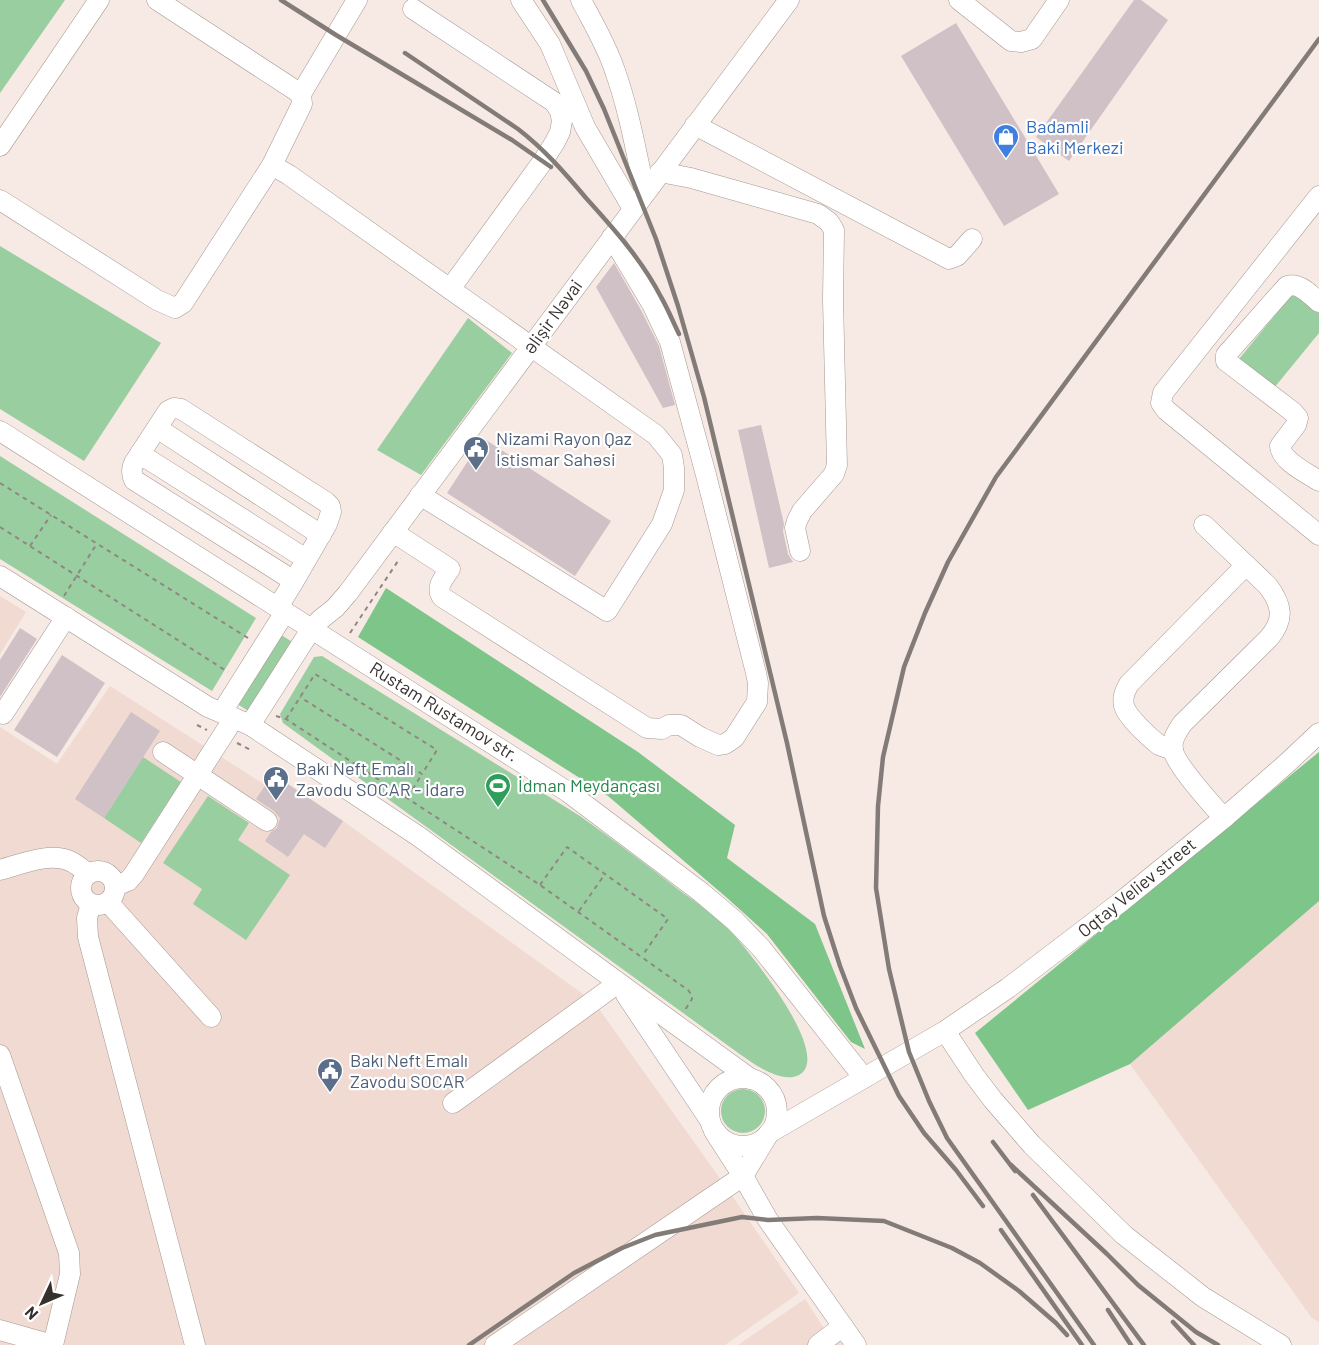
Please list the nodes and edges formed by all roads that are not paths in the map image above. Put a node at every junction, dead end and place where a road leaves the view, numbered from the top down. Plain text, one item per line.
1 (99, 0) edge
2 (157, 0) edge
3 (357, 0) edge
4 (521, 0) edge
5 (581, 0) edge
6 (789, 0) edge
7 (1059, 0) edge
8 (967, 3) edge
9 (413, 9) dead end
10 (301, 94) junction
11 (695, 124) junction
12 (0, 146) edge
13 (272, 165) junction
14 (660, 172) junction
15 (645, 192) junction
16 (1319, 196) edge
17 (0, 200) edge
18 (633, 209) junction
19 (612, 237) junction
20 (972, 239) dead end
21 (450, 289) junction
22 (1319, 302) edge
23 (531, 346) junction
24 (157, 428) junction
25 (0, 431) edge
26 (140, 454) junction
27 (1319, 481) edge
28 (420, 495) junction
29 (1204, 525) dead end
30 (393, 532) junction
31 (321, 535) junction
32 (1319, 535) edge
33 (800, 551) dead end
34 (306, 559) junction
35 (1246, 565) junction
36 (0, 576) edge
37 (294, 581) junction
38 (64, 608) junction
39 (282, 609) junction
40 (312, 628) junction
41 (3, 714) dead end
42 (235, 718) junction
43 (1319, 733) edge
44 (1173, 750) junction
45 (164, 752) dead end
46 (197, 775) junction
47 (1224, 818) junction
48 (267, 821) dead end
49 (0, 870) edge
50 (88, 874) junction
51 (105, 897) junction
52 (618, 983) junction
53 (211, 1017) dead end
54 (945, 1031) junction
55 (0, 1055) edge
56 (864, 1078) junction
57 (751, 1079) junction
58 (453, 1103) dead end
59 (712, 1125) junction
60 (770, 1133) junction
61 (743, 1176) junction
62 (843, 1326) junction
63 (0, 1330) edge
64 (195, 1345) edge
65 (495, 1345) edge
66 (818, 1345) edge
67 (856, 1345) edge
68 (1281, 1345) edge

1 - 12 street
2 - 10 street
3 - 10 street
4 - 18 street
5 - 15 street
6 - 11 street, Əlişir Nəvai
7 - 8 street
9 - 21 street
10 - 13 street
11 - 14 street, Əlişir Nəvai
11 - 20 street
13 - 17 street
13 - 21 street
14 - 15 street, Əlişir Nəvai
14 - 33 street
15 - 18 street, Əlişir Nəvai
16 - 32 street
18 - 19 street, Əlişir Nəvai
19 - 23 street, Əlişir Nəvai
19 - 30 street
21 - 23 street
22 - 27 street
23 - 28 street, Əlişir Nəvai
23 - 28 street
24 - 26 street
24 - 31 street
24 - 31 street
25 - 39 street, Rustam Rustamov str.
26 - 34 street
26 - 37 street
28 - 30 street, Əlişir Nəvai
29 - 35 street
30 - 40 street, Əlişir Nəvai
31 - 34 street
34 - 37 street
35 - 44 street
35 - 44 street
36 - 38 street
37 - 39 street
38 - 41 street
38 - 42 street
39 - 40 street, Rustam Rustamov str.
39 - 42 street
40 - 42 street, Əlişir Nəvai
40 - 56 street, Rustam Rustamov str.
42 - 46 street
42 - 52 street
43 - 47 street, Oqtay Veliev street
44 - 47 street
45 - 46 street
46 - 48 street
46 - 51 street
47 - 54 street, Oqtay Veliev street
49 - 50 street
50 - 51 street
50 - 51 street
51 - 53 street
51 - 64 street
52 - 57 street
52 - 58 street
52 - 59 street
54 - 56 street, Oqtay Veliev street
54 - 68 street
55 - 63 street
56 - 60 street, Oqtay Veliev street
57 - 59 street
57 - 60 street
59 - 60 street
59 - 61 street
60 - 61 street
61 - 62 street
61 - 65 street
62 - 66 street
62 - 67 street

